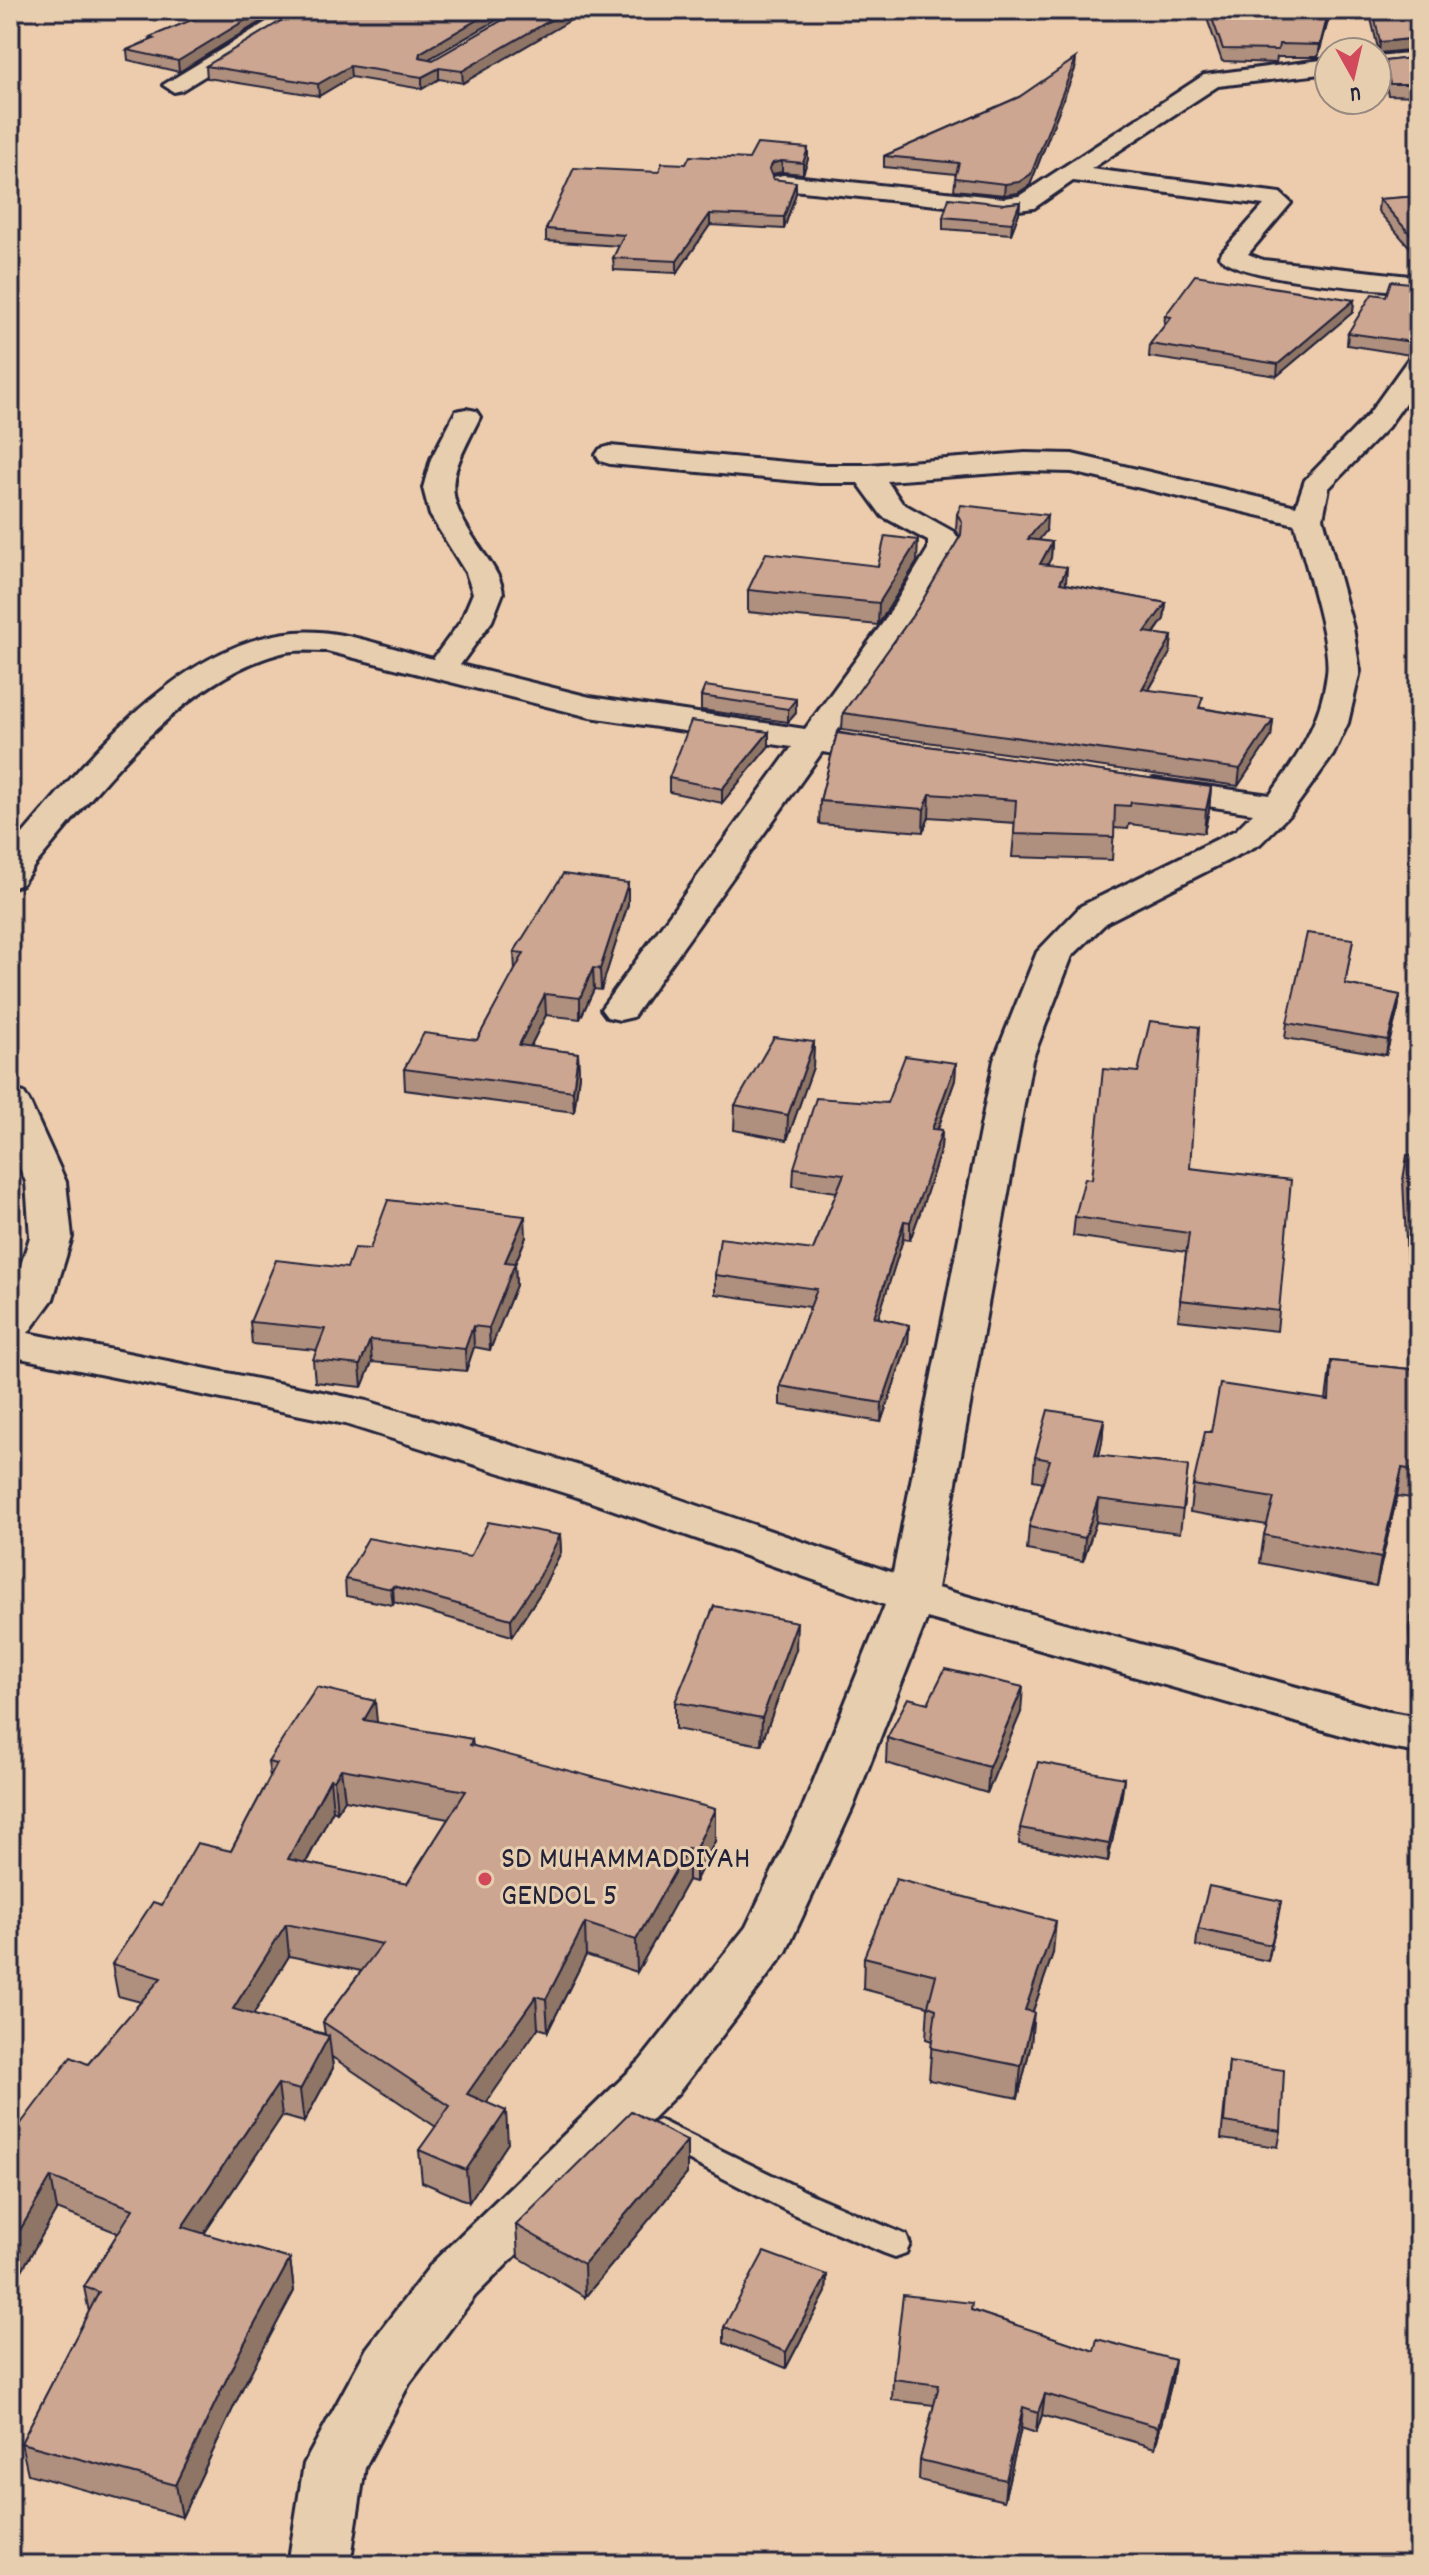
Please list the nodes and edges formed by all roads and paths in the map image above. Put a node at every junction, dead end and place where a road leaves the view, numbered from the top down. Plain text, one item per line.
1 (301, 10) edge
2 (1419, 59) edge
3 (1393, 61) edge
4 (1313, 68) edge
5 (174, 85) dead end
6 (1071, 174) junction
7 (783, 182) edge
8 (1419, 285) edge
9 (1417, 370) edge
10 (466, 417) dead end
11 (610, 455) dead end
12 (869, 474) junction
13 (1308, 518) junction
14 (440, 671) junction
15 (813, 740) junction
16 (921, 756) edge
17 (1122, 785) edge
18 (1279, 806) junction
19 (10, 877) edge
20 (620, 1009) dead end
21 (10, 1101) edge
22 (10, 1327) edge
23 (10, 1343) edge
24 (912, 1597) junction
25 (1419, 1735) edge
26 (622, 2114) junction
27 (895, 2244) dead end
28 (319, 2565) edge

1 - 5 street
2 - 3 street
4 - 6 street
6 - 7 street
6 - 8 street
9 - 13 street
10 - 14 street
11 - 12 street
12 - 13 street
12 - 15 street
13 - 18 street
14 - 15 street
14 - 19 street
15 - 16 street
15 - 20 street
17 - 18 street
18 - 24 street
21 - 22 street
23 - 24 street
24 - 25 street
24 - 26 street
26 - 27 lane
26 - 28 street

